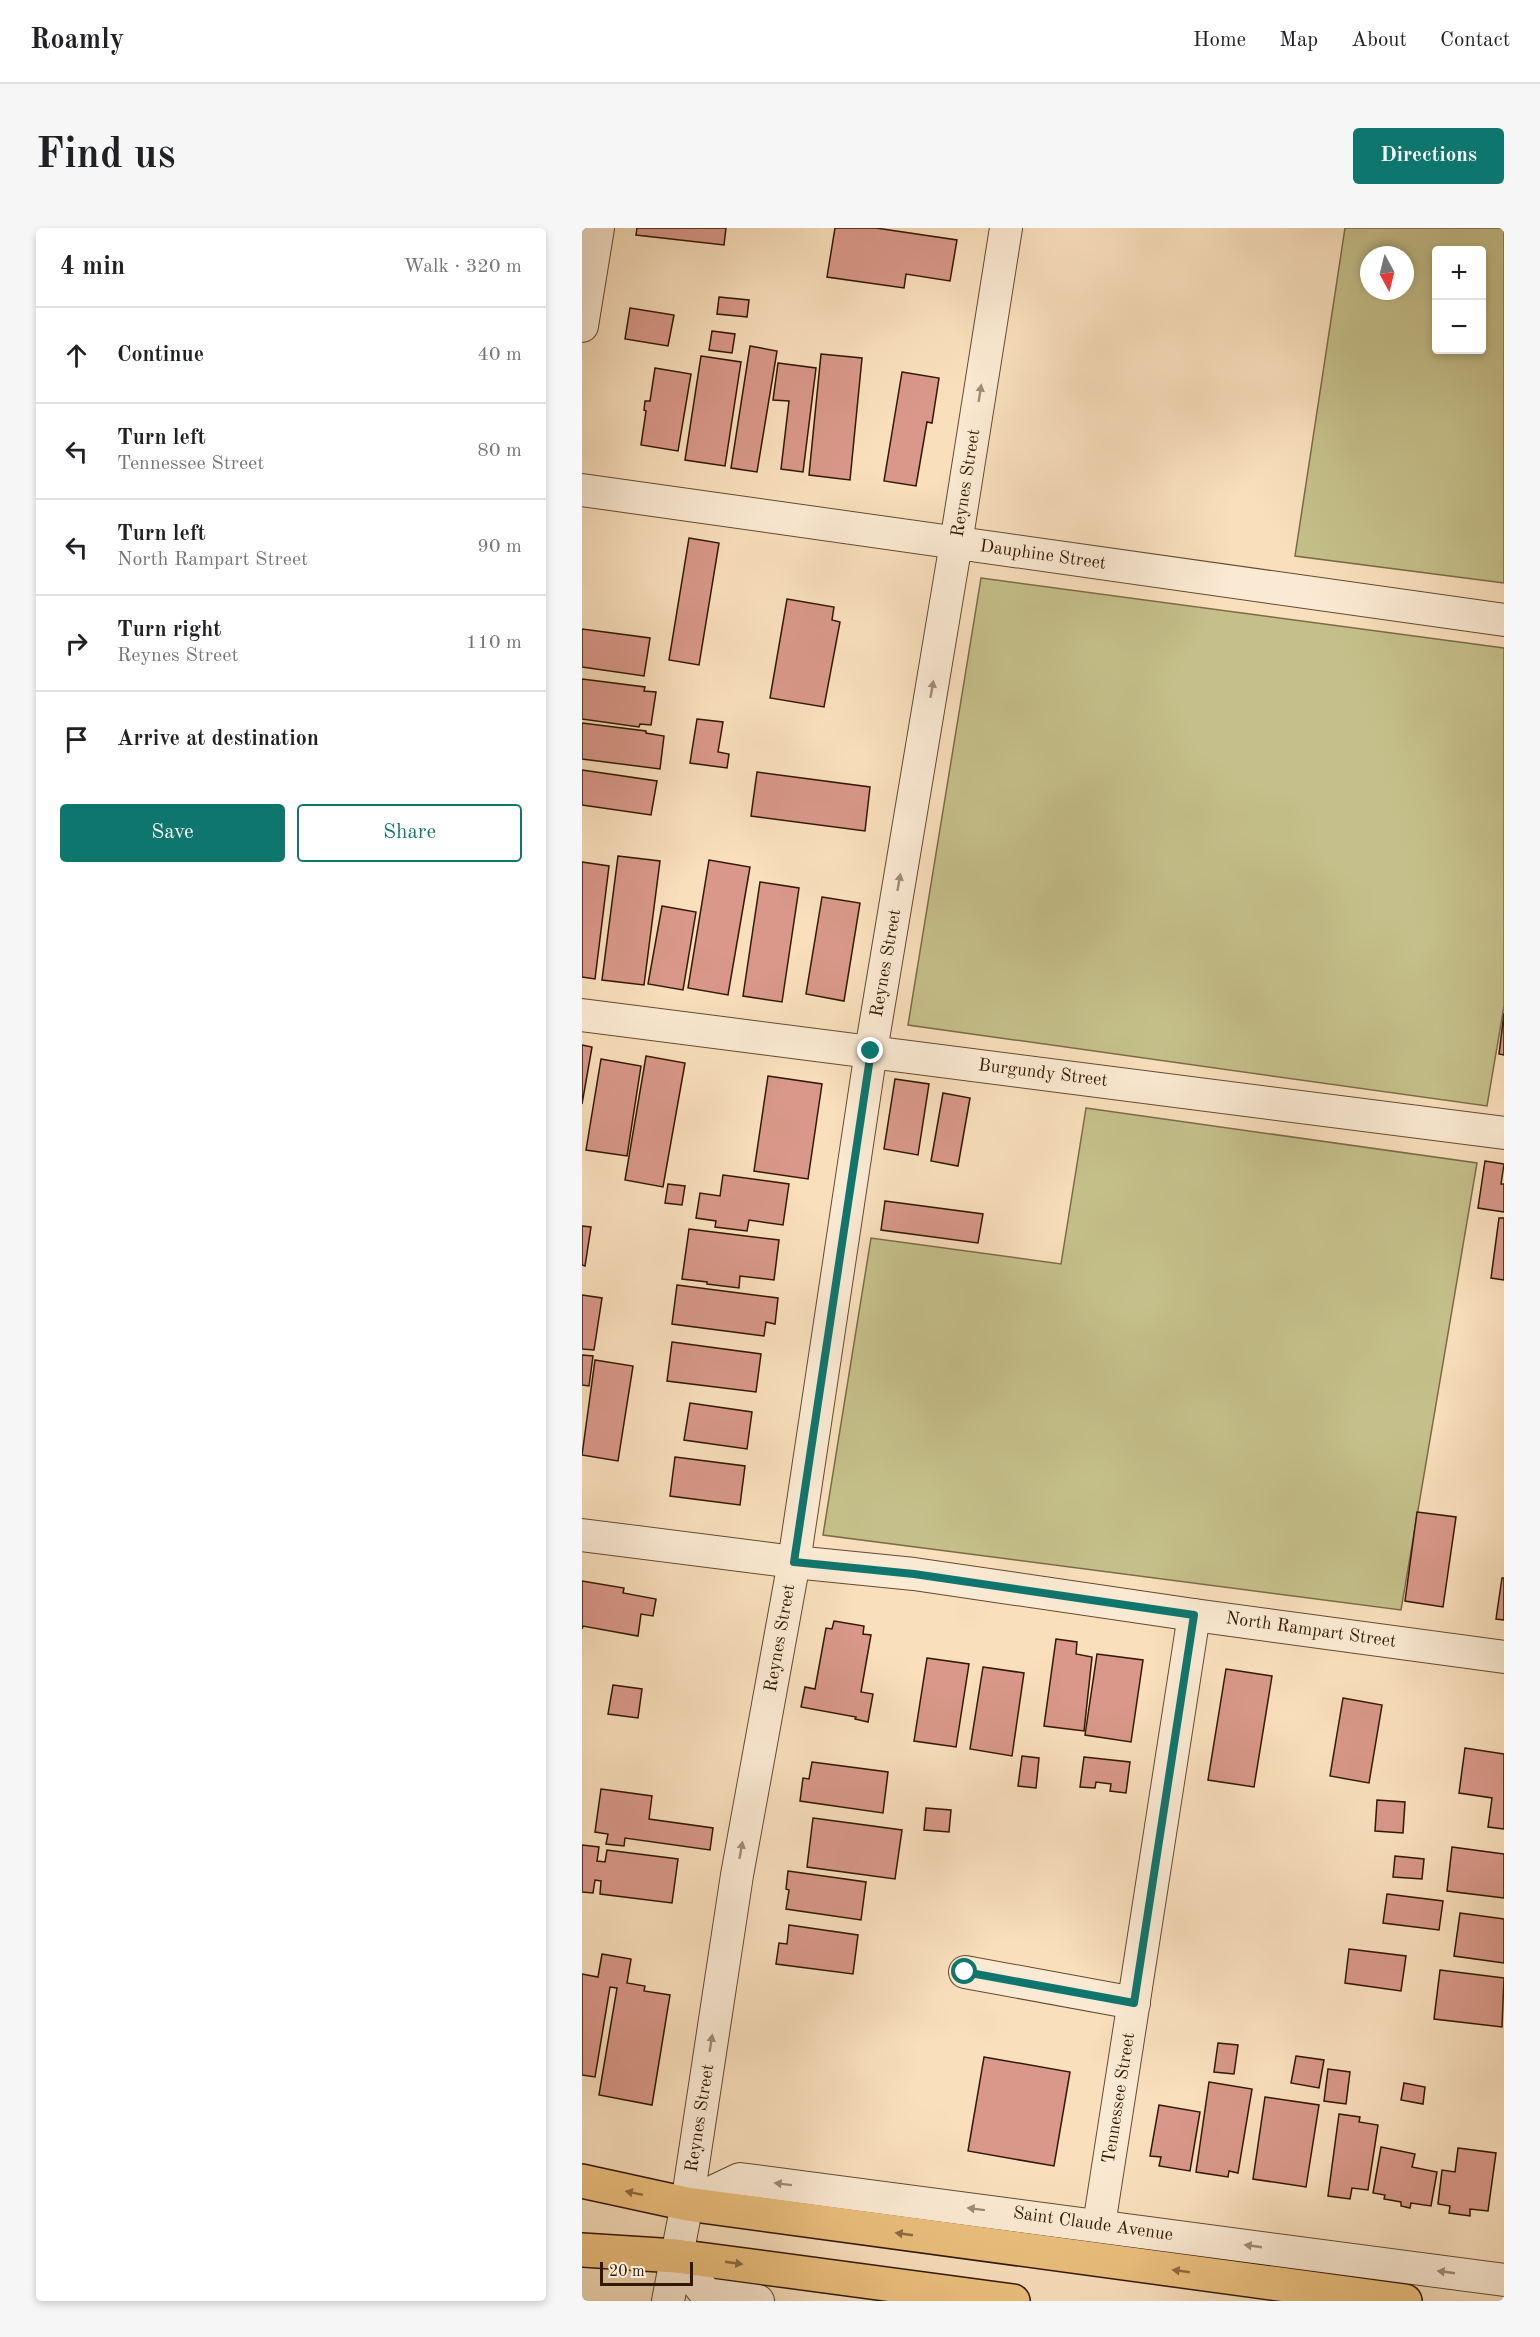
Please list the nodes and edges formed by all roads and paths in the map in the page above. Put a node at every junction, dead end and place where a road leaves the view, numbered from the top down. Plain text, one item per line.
1 (598, 228) edge
2 (1006, 228) edge
3 (582, 326) edge
4 (582, 490) edge
5 (956, 543) junction
6 (1504, 620) edge
7 (582, 1015) edge
8 (871, 1051) junction
9 (1504, 1133) edge
10 (582, 1535) edge
11 (794, 1562) junction
12 (1194, 1615) junction
13 (1504, 1657) edge
14 (965, 1972) dead end
15 (1134, 2003) junction
16 (582, 2181) edge
17 (687, 2204) junction
18 (1099, 2225) junction
19 (582, 2250) edge
20 (676, 2256) junction
21 (1504, 2280) edge
22 (668, 2301) edge
23 (758, 2301) edge
24 (1013, 2301) edge
25 (1405, 2301) edge

1 - 3 street
5 -> 2 street, Reynes Street
4 - 5 street, Dauphine Street
5 - 6 street, Dauphine Street
8 -> 5 street, Reynes Street
7 - 8 street, Burgundy Street
8 - 9 street, Burgundy Street
8 - 11 street, Reynes Street
10 - 11 street, North Rampart Street
11 - 12 street, North Rampart Street
17 -> 11 street, Reynes Street
12 - 13 street, North Rampart Street
12 - 15 street, Tennessee Street
14 - 15 street
15 - 18 street, Tennessee Street
17 -> 16 main road, Saint Claude Avenue
18 -> 17 street, Saint Claude Avenue
17 - 20 street, Reynes Street
25 -> 17 main road, Saint Claude Avenue
21 -> 18 street, Saint Claude Avenue
19 - 20 main road
20 - 22 street, Reynes Street
20 - 23 street
20 -> 24 main road

